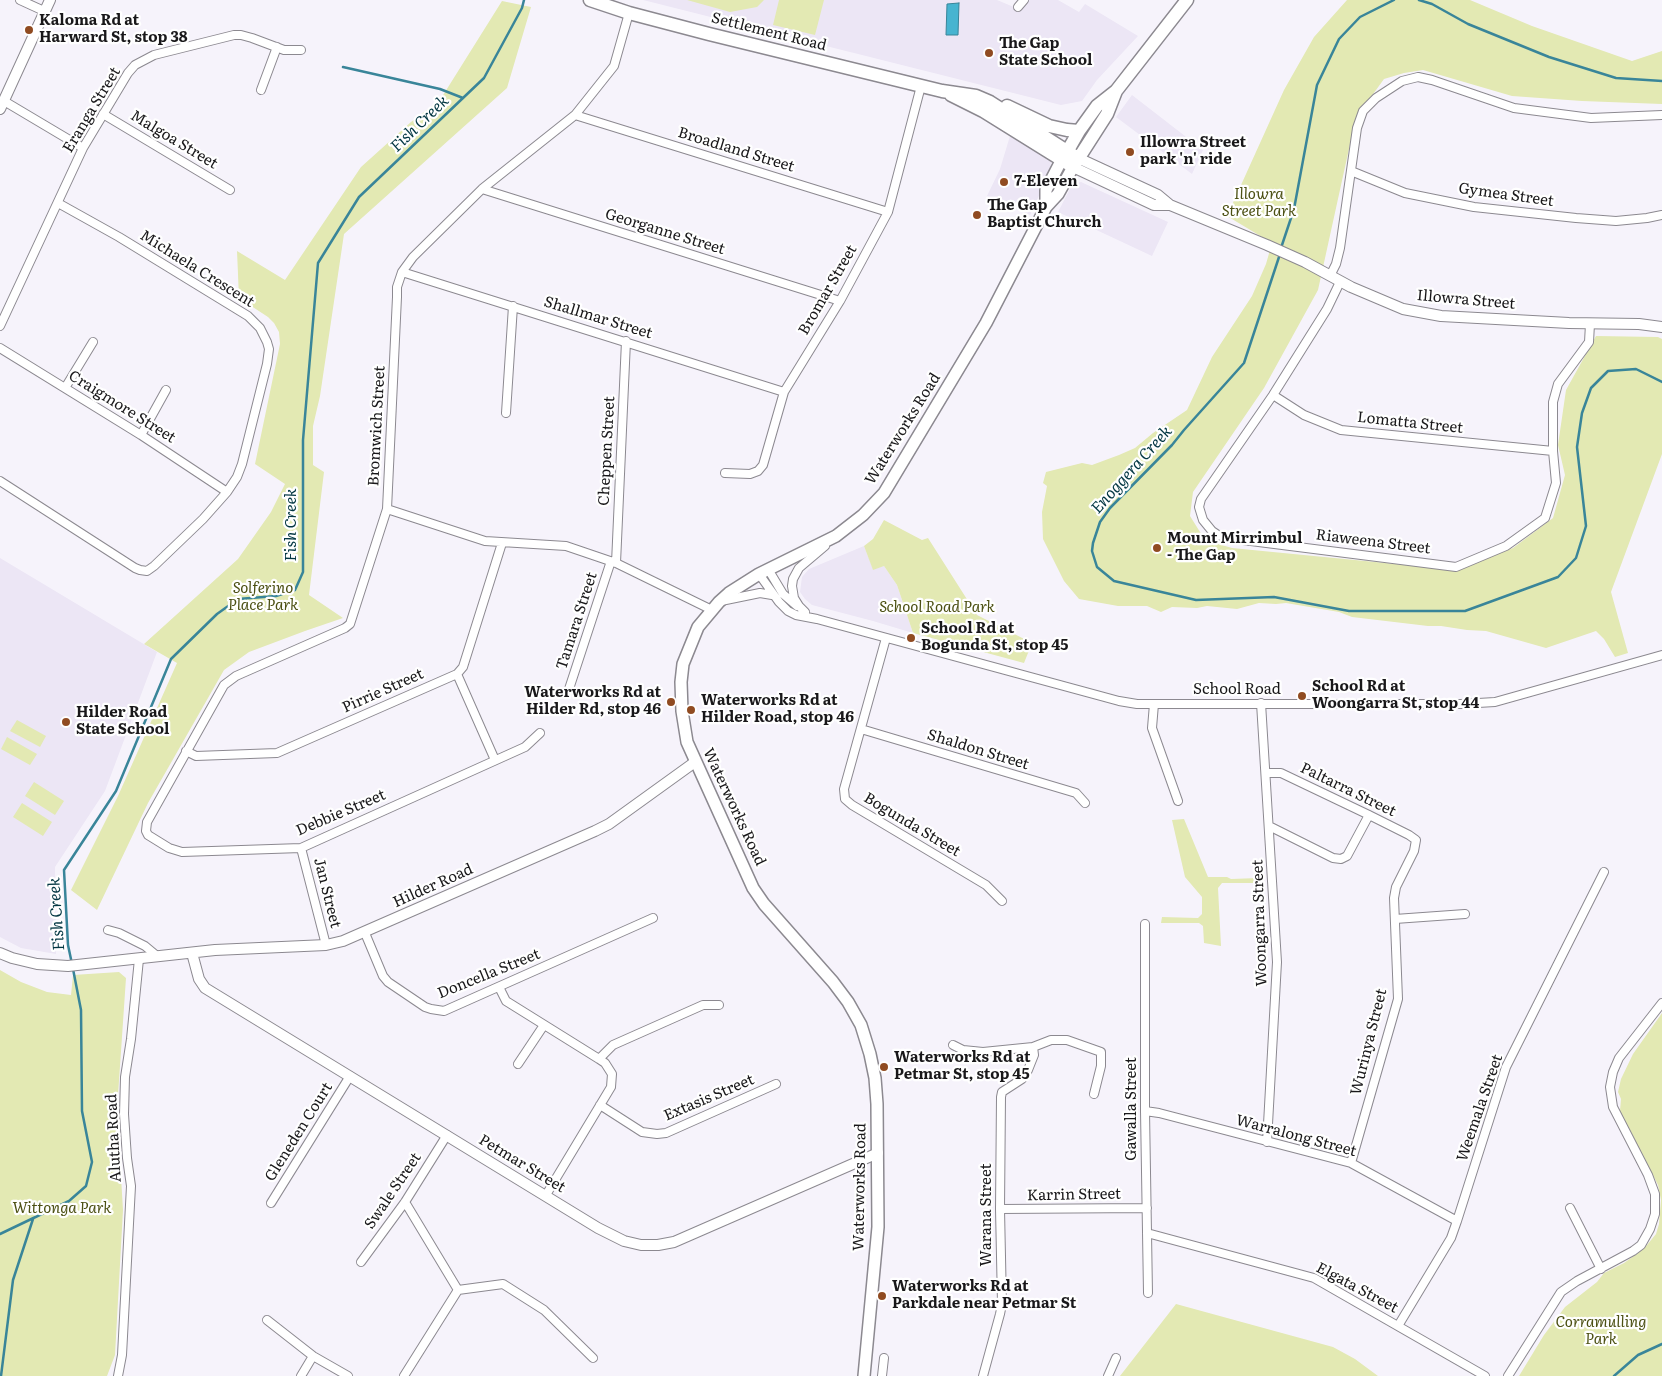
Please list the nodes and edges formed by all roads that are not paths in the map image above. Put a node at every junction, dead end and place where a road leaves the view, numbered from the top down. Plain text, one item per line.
1 (20, 0) edge
2 (50, 0) edge
3 (590, 0) edge
4 (1024, 0) edge
5 (1187, 0) edge
6 (1018, 7) dead end
7 (44, 11) junction
8 (629, 13) junction
9 (277, 48) junction
10 (300, 50) dead end
11 (921, 86) junction
12 (261, 90) dead end
13 (942, 91) junction
14 (1116, 91) junction
15 (976, 96) junction
16 (2, 105) edge
17 (103, 114) junction
18 (575, 115) junction
19 (1662, 116) edge
20 (1079, 131) junction
21 (83, 148) junction
22 (1064, 156) junction
23 (1076, 163) junction
24 (1351, 171) junction
25 (482, 189) junction
26 (230, 190) dead end
27 (58, 203) junction
28 (1046, 206) junction
29 (888, 212) junction
30 (1662, 215) edge
31 (402, 272) junction
32 (1330, 276) junction
33 (1340, 282) junction
34 (840, 301) junction
35 (513, 306) junction
36 (1590, 324) junction
37 (0, 326) edge
38 (1662, 328) edge
39 (626, 341) junction
40 (93, 342) dead end
41 (0, 348) edge
42 (65, 388) junction
43 (166, 390) dead end
44 (784, 392) junction
45 (1273, 395) junction
46 (506, 413) dead end
47 (141, 435) junction
48 (1553, 451) junction
49 (726, 473) dead end
50 (0, 481) edge
51 (228, 492) junction
52 (387, 509) junction
53 (836, 536) junction
54 (502, 543) junction
55 (614, 562) junction
56 (764, 572) junction
57 (772, 595) junction
58 (715, 606) junction
59 (806, 612) junction
60 (817, 619) junction
61 (886, 638) junction
62 (1662, 655) edge
63 (457, 674) junction
64 (569, 689) dead end
65 (1261, 703) junction
66 (1154, 704) junction
67 (861, 728) junction
68 (540, 734) dead end
69 (186, 751) junction
70 (495, 760) junction
71 (695, 762) junction
72 (1266, 773) junction
73 (1178, 801) dead end
74 (1085, 803) dead end
75 (1369, 815) junction
76 (1269, 826) junction
77 (145, 828) joint
78 (1416, 840) joint
79 (301, 848) junction
80 (1604, 872) dead end
81 (1002, 901) dead end
82 (1465, 914) dead end
83 (653, 918) dead end
84 (1396, 919) junction
85 (1145, 924) dead end
86 (108, 930) dead end
87 (365, 933) junction
88 (326, 945) junction
89 (0, 953) edge
90 (192, 953) junction
91 (157, 956) junction
92 (139, 959) junction
93 (499, 987) junction
94 (1662, 1003) edge
95 (719, 1005) dead end
96 (544, 1024) junction
97 (953, 1045) dead end
98 (1032, 1048) junction
99 (599, 1059) junction
100 (518, 1064) dead end
101 (350, 1076) junction
102 (776, 1084) dead end
103 (1094, 1094) dead end
104 (600, 1105) junction
105 (1145, 1111) junction
106 (447, 1135) junction
107 (1267, 1142) junction
108 (878, 1153) junction
109 (1350, 1163) junction
110 (546, 1195) junction
111 (405, 1202) junction
112 (271, 1203) dead end
113 (1147, 1208) junction
114 (1570, 1208) dead end
115 (1000, 1209) junction
116 (1458, 1221) junction
117 (1147, 1233) junction
118 (361, 1262) dead end
119 (1602, 1269) junction
120 (458, 1290) junction
121 (1148, 1293) dead end
122 (268, 1320) dead end
123 (1398, 1326) junction
124 (313, 1356) junction
125 (593, 1358) dead end
126 (884, 1358) dead end
127 (1116, 1358) dead end
128 (118, 1376) edge
129 (301, 1376) edge
130 (348, 1376) edge
131 (404, 1376) edge
132 (864, 1376) edge
133 (882, 1376) edge
134 (983, 1376) edge
135 (1108, 1376) edge
136 (1485, 1376) edge
137 (1508, 1376) edge

1 - 7 street
2 - 7 street
3 - 8 main road, Settlement Road
4 - 6 street
5 - 14 main road, Waterworks Road
7 - 16 street
8 - 11 main road, Settlement Road
8 - 18 street, Bromwich Street
9 - 10 street, Eranga Street
9 - 12 street
9 - 17 street, Eranga Street
11 - 13 main road, Settlement Road
11 - 29 street, Bromar Street
13 - 15 main road, Settlement Road
13 - 22 main road, Settlement Road
14 - 20 main road, Waterworks Road
14 - 23 main road, Waterworks Road
15 - 20 main road
15 - 22 main road, Settlement Road
16 - 21 street
17 - 21 street, Eranga Street
17 - 26 street, Malgoa Street
18 - 25 street, Bromwich Street
18 - 29 street, Broadland Street
19 - 24 street
20 - 22 main road, Waterworks Road
21 - 27 street, Eranga Street
22 - 23 main road, Settlement Road
22 - 28 main road, Waterworks Road
23 - 28 main road, Waterworks Road
23 - 32 street, Illowra Street
24 - 30 street, Gymea Street
24 - 32 street
25 - 31 street, Bromwich Street
25 - 34 street, Georganne Street
27 - 37 street, Eranga Street
27 - 51 street, Michaela Crescent
28 - 53 main road, Waterworks Road
29 - 34 street, Bromar Street
31 - 35 street, Shallmar Street
31 - 52 street, Bromwich Street
32 - 33 street, Illowra Street
33 - 36 street, Illowra Street
33 - 45 street, Riaweena Street
34 - 44 street, Bromar Street
35 - 39 street, Shallmar Street
35 - 46 street
36 - 38 street, Illowra Street
36 - 48 street, Riaweena Street
39 - 44 street, Shallmar Street
39 - 55 street, Cheppen Street
40 - 42 street
41 - 42 street, Craigmore Street
42 - 47 street, Craigmore Street
43 - 47 street
44 - 49 street, Bromar Street
45 - 48 street, Lomatta Street
45 - 48 street, Riaweena Street
47 - 51 street, Craigmore Street
50 - 51 street, Michaela Crescent
52 - 54 street
52 - 69 street, Bromwich Street
53 - 56 main road, Waterworks Road
53 - 59 street
54 - 55 street
54 - 63 street
55 - 58 street
55 - 64 street, Tamara Street
56 - 57 street, School Road
56 - 58 main road, Waterworks Road
56 - 59 street, School Road
57 - 58 street
57 - 60 street, School Road
58 - 71 main road, Waterworks Road
59 - 60 street, School Road
60 - 61 street, School Road
61 - 66 street, School Road
61 - 67 street, Bogunda Street
62 - 65 street, School Road
63 - 69 street, Pirrie Street
63 - 70 street
65 - 66 street, School Road
65 - 72 street, Woongarra Street
66 - 73 street
67 - 74 street, Shaldon Street
67 - 81 street, Bogunda Street
68 - 70 street, Debbie Street
69 - 77 street, Bromwich Street
70 - 79 street, Debbie Street
71 - 87 street, Hilder Road
71 - 108 main road, Waterworks Road
72 - 75 street, Paltarra Street
72 - 76 street, Woongarra Street
75 - 76 street
75 - 78 street, Paltarra Street
76 - 107 street, Woongarra Street
77 - 79 street, Debbie Street
78 - 84 street, Wurinya Street
79 - 88 street, Jan Street
80 - 116 street, Weemala Street
82 - 84 street
83 - 93 street, Doncella Street
84 - 109 street, Wurinya Street
85 - 105 street, Gawalla Street
86 - 91 street
87 - 88 street, Hilder Road
87 - 93 street, Doncella Street
88 - 90 street, Hilder Road
89 - 92 street, Hilder Road
90 - 91 street, Hilder Road
90 - 101 street, Petmar Street
91 - 92 street, Hilder Road
92 - 128 street, Alutha Road
93 - 96 street
94 - 119 street
95 - 99 street
96 - 99 street
96 - 100 street
97 - 98 street
98 - 103 street
98 - 115 street, Warana Street
99 - 104 street
101 - 106 street, Petmar Street
101 - 112 street, Gleneden Court
102 - 104 street, Extasis Street
104 - 110 street
105 - 107 street, Warralong Street
105 - 113 street, Gawalla Street
106 - 110 street, Petmar Street
106 - 111 street, Swale Street
107 - 109 street, Warralong Street
108 - 110 street, Petmar Street
108 - 132 main road, Waterworks Road
109 - 116 street, Warralong Street
111 - 118 street, Swale Street
111 - 120 street
113 - 115 street, Karrin Street
113 - 117 street, Gawalla Street
114 - 119 street
115 - 134 street, Warana Street
116 - 123 street, Weemala Street
117 - 121 street, Gawalla Street
117 - 123 street, Elgata Street
119 - 137 street
120 - 125 street
120 - 131 street
122 - 124 street
123 - 136 street, Elgata Street
124 - 129 street
124 - 130 street
126 - 133 street
127 - 135 street

